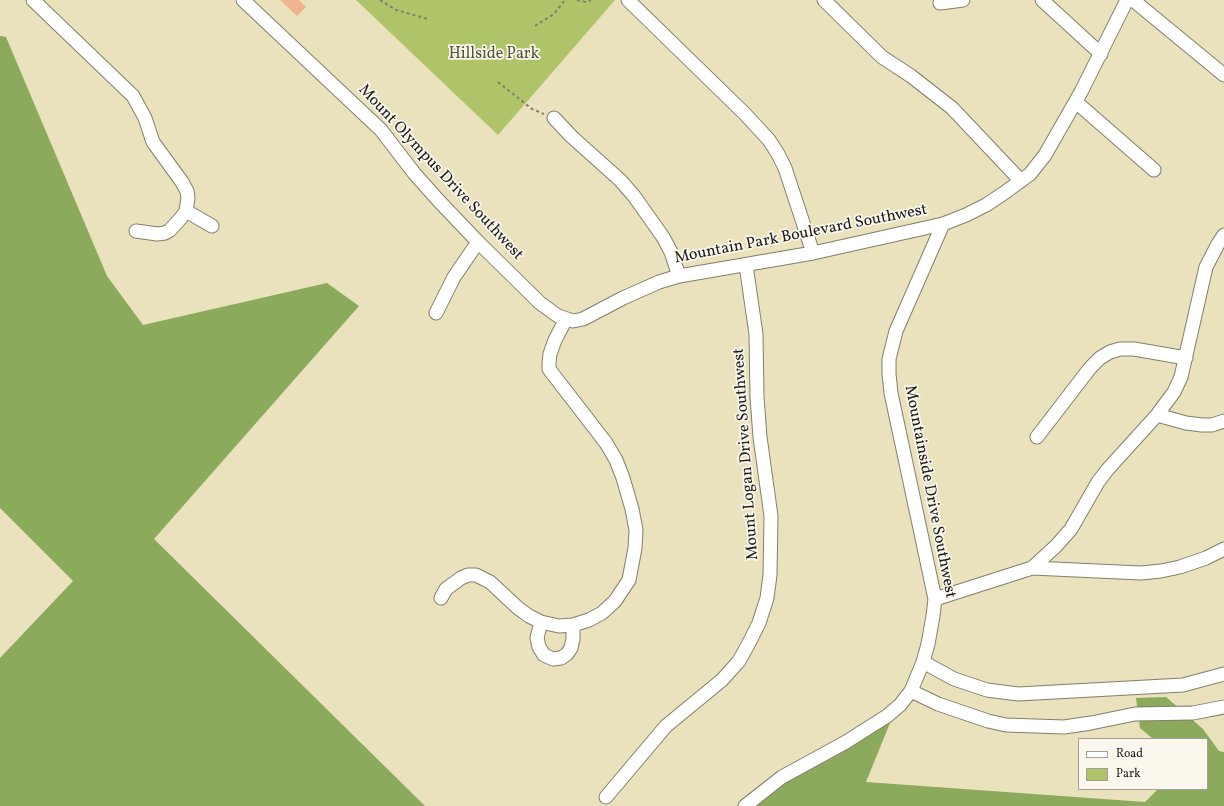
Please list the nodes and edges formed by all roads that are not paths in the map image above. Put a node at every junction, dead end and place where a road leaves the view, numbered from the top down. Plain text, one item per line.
1 (33, 0) edge
2 (243, 0) edge
3 (628, 0) edge
4 (824, 0) edge
5 (963, 0) edge
6 (1042, 0) edge
7 (1127, 0) edge
8 (1133, 0) edge
9 (940, 3) dead end
10 (1101, 54) junction
11 (1224, 75) edge
12 (1076, 102) junction
13 (554, 118) road end
14 (1154, 170) dead end
15 (1021, 181) junction
16 (186, 211) junction
17 (943, 224) junction
18 (212, 226) dead end
19 (136, 231) dead end
20 (1224, 235) edge
21 (478, 242) junction
22 (813, 253) junction
23 (746, 265) junction
24 (679, 276) junction
25 (436, 313) dead end
26 (566, 319) junction
27 (1186, 358) junction
28 (1156, 415) junction
29 (1224, 422) edge
30 (1037, 437) dead end
31 (1224, 549) edge
32 (1032, 568) junction
33 (440, 598) dead end
34 (935, 599) junction
35 (541, 622) junction
36 (573, 625) junction
37 (923, 662) junction
38 (1224, 674) edge
39 (911, 691) junction
40 (1224, 708) edge
41 (606, 797) dead end
42 (745, 806) edge

1 - 16 street
2 - 21 street, Mount Olympus Drive Southwest
3 - 22 street
4 - 15 street
5 - 9 street
6 - 10 street
7 - 10 street, Mountain Park Boulevard Southwest
8 - 11 street
10 - 12 street, Mountain Park Boulevard Southwest
12 - 14 street
12 - 15 street, Mountain Park Boulevard Southwest
13 - 24 street
15 - 17 street, Mountain Park Boulevard Southwest
16 - 18 street
16 - 19 street
17 - 22 street, Mountain Park Boulevard Southwest
17 - 34 street, Mountainside Drive Southwest
20 - 27 street
21 - 25 street
21 - 26 street, Mount Olympus Drive Southwest
22 - 23 street, Mountain Park Boulevard Southwest
23 - 24 street, Mountain Park Boulevard Southwest
23 - 41 street, Mount Logan Drive Southwest
24 - 26 street, Mountain Park Boulevard Southwest
26 - 36 street
27 - 28 street
27 - 30 street
28 - 29 street
28 - 32 street
31 - 32 street
32 - 34 street
33 - 35 street
34 - 37 street, Mountainside Drive Southwest
35 - 36 street
35 - 36 street
37 - 38 street
37 - 39 street, Mountainside Drive Southwest
39 - 40 street
39 - 42 street, Mountainside Drive Southwest

